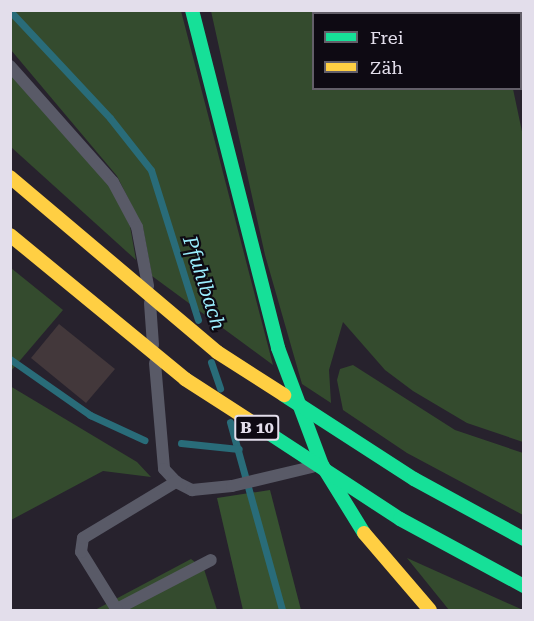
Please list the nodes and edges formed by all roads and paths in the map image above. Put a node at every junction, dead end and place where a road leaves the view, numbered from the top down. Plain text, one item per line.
1 (192, 10) edge
2 (10, 66) edge
3 (10, 177) edge
4 (10, 235) edge
5 (322, 465) junction
6 (176, 482) junction
7 (524, 539) edge
8 (211, 560) dead end
9 (524, 586) edge
10 (116, 610) edge
11 (430, 610) edge

1 - 5 main road
2 - 6 lane
3 - 7 main road, B 10
4 - 9 main road, B 10
5 - 6 lane
5 - 11 main road
6 - 10 lane
8 - 10 lane

